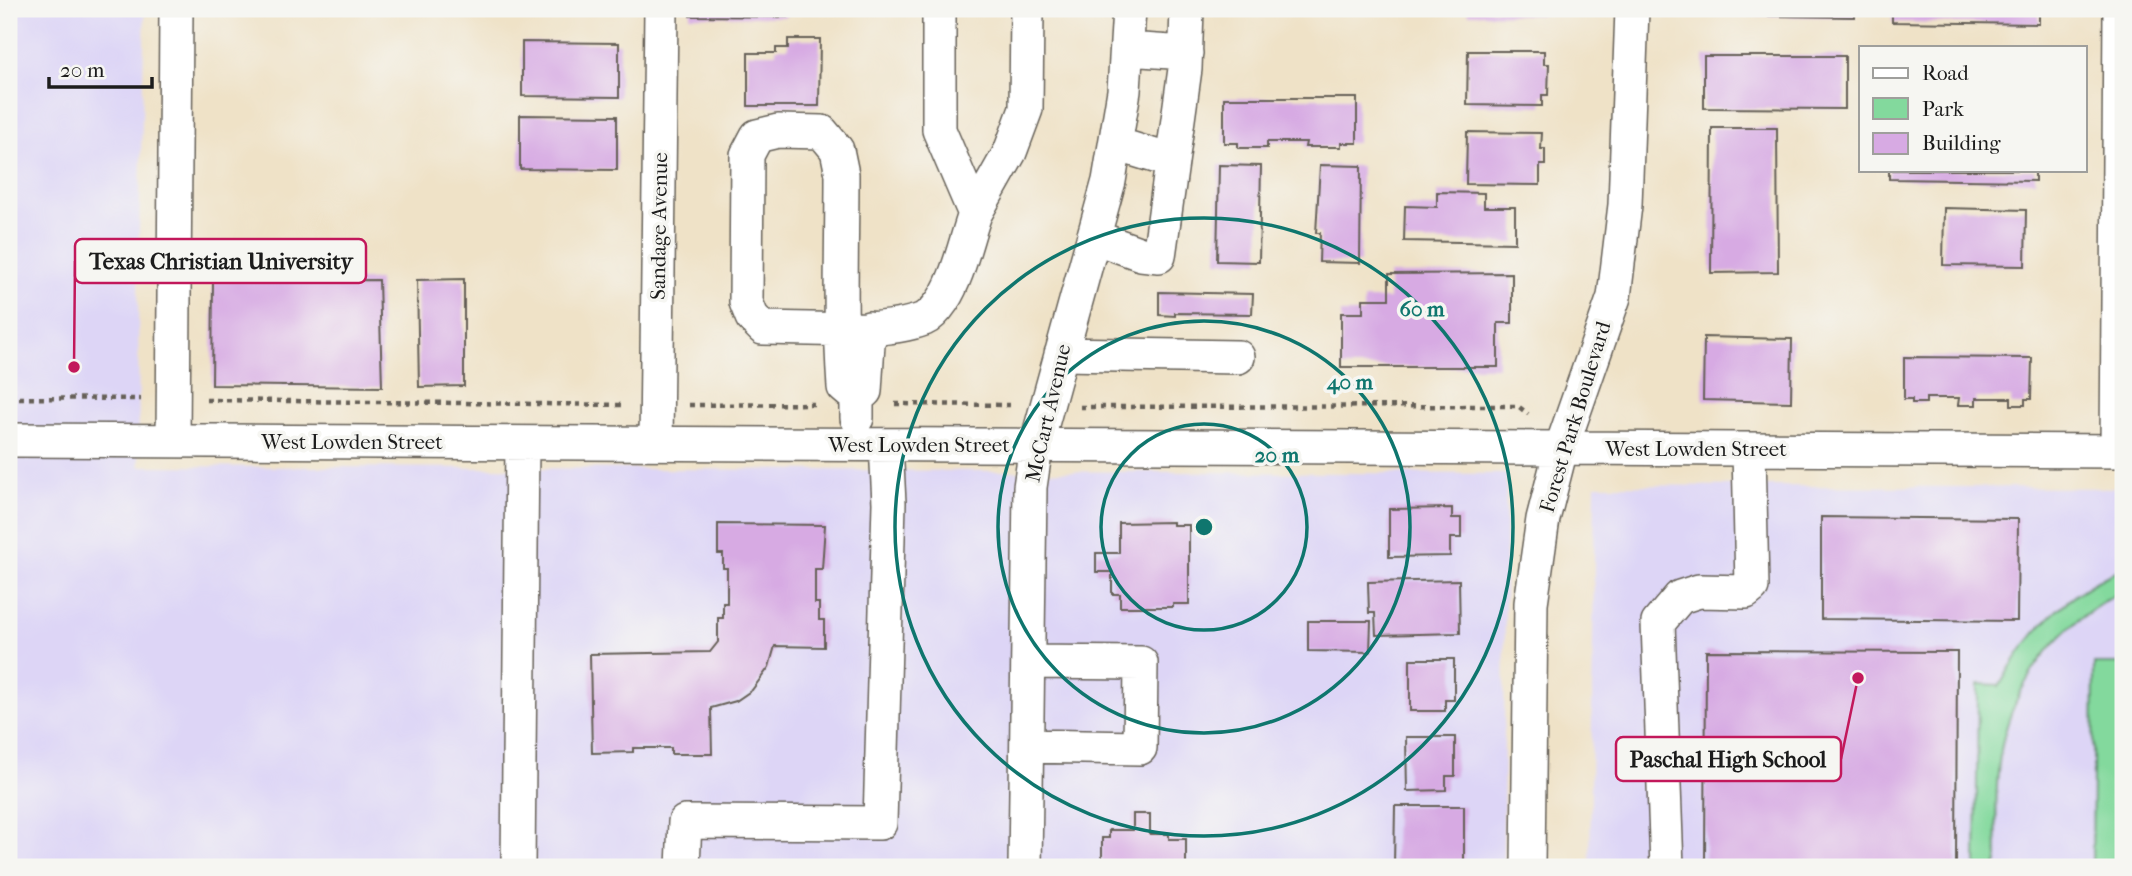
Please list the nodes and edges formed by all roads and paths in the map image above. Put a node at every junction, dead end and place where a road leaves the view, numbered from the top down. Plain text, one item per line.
1 (176, 9) edge
2 (662, 9) edge
3 (939, 9) edge
4 (1027, 9) edge
5 (1129, 9) edge
6 (1187, 9) edge
7 (1632, 9) edge
8 (2120, 9) edge
9 (1127, 49) junction
10 (1186, 53) junction
11 (1116, 144) junction
12 (2121, 159) edge
13 (1171, 161) junction
14 (975, 214) junction
15 (1094, 237) junction
16 (856, 328) junction
17 (1060, 354) junction
18 (1238, 357) dead end
19 (9, 398) edge
20 (173, 400) junction
21 (857, 401) junction
22 (657, 406) junction
23 (1046, 407) junction
24 (1529, 415) dead end
25 (9, 440) edge
26 (173, 441) junction
27 (522, 443) junction
28 (656, 443) junction
29 (871, 444) junction
30 (1036, 446) junction
31 (1561, 449) junction
32 (1749, 450) junction
33 (2120, 451) edge
34 (1028, 662) junction
35 (1027, 746) junction
36 (518, 867) edge
37 (683, 867) edge
38 (1026, 867) edge
39 (1528, 867) edge
40 (1667, 867) edge

1 - 20 street
2 - 22 street, Sandage Avenue
3 - 14 street
4 - 14 street
5 - 9 street, McCart Avenue
6 - 10 street
7 - 31 street, Forest Park Boulevard
8 - 12 street
9 - 10 street
9 - 11 street, McCart Avenue
10 - 13 street
11 - 13 street
11 - 15 street, McCart Avenue
12 - 33 street
13 - 15 street
14 - 16 street
15 - 17 street, McCart Avenue
16 - 16 street
16 - 21 street
17 - 18 street
17 - 23 street, McCart Avenue
19 - 20 path
20 - 22 path
20 - 26 street
21 - 22 path
21 - 23 path
21 - 29 street
22 - 28 street, Sandage Avenue
23 - 24 path
23 - 30 street, McCart Avenue
25 - 26 street, West Lowden Street
26 - 27 street, West Lowden Street
27 - 28 street, West Lowden Street
27 - 36 street
28 - 29 street, West Lowden Street
29 - 30 street, West Lowden Street
29 - 37 street
30 - 31 street, West Lowden Street
30 - 34 street, McCart Avenue
31 - 32 street, West Lowden Street
31 - 39 street, Forest Park Boulevard
32 - 33 street, West Lowden Street
32 - 40 street
34 - 35 street, McCart Avenue
34 - 35 street
35 - 38 street, McCart Avenue

